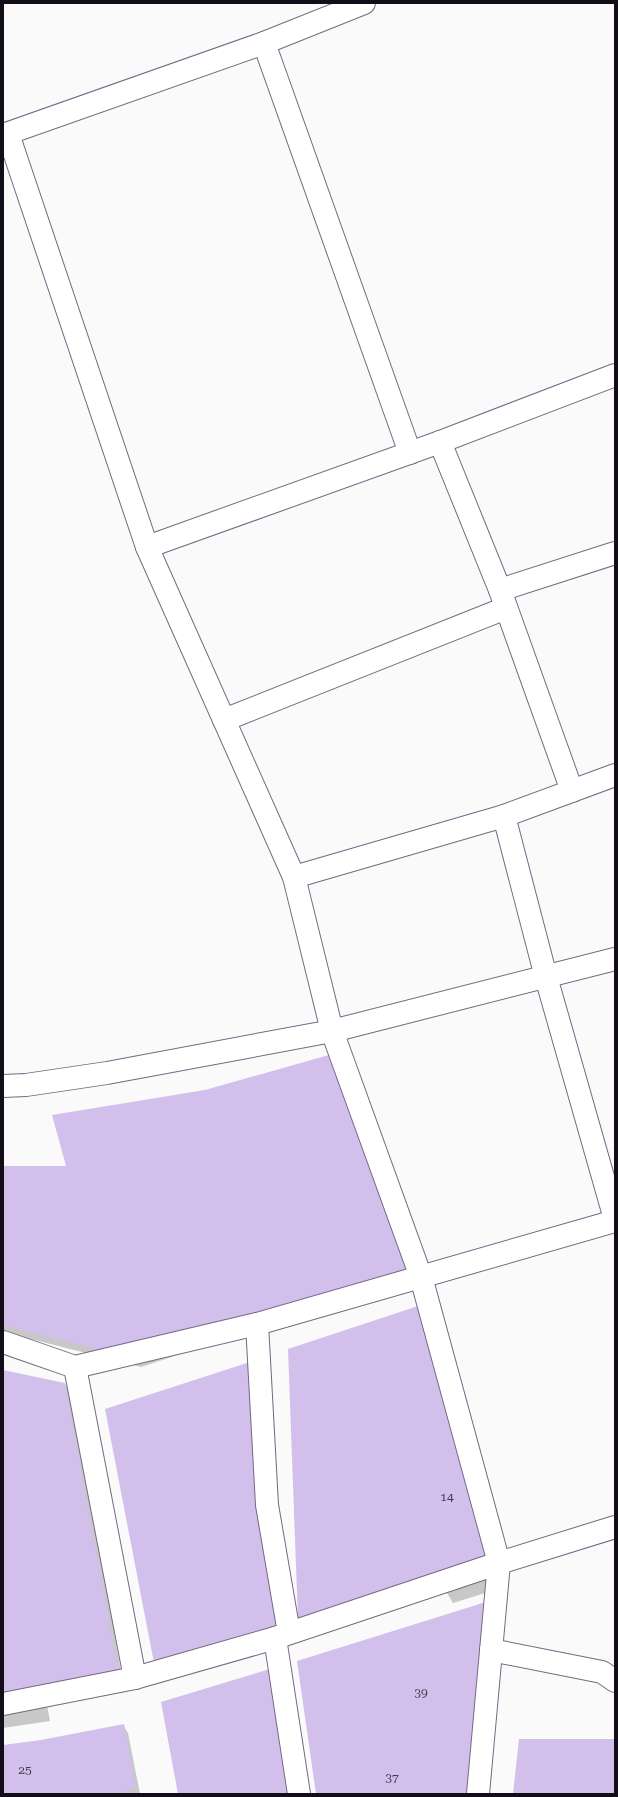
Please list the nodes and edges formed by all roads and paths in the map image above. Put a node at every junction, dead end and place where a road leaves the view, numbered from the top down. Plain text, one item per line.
1 (364, 3) edge
2 (264, 43) junction
3 (5, 134) edge
4 (615, 375) edge
5 (440, 442) junction
6 (410, 453) junction
7 (147, 547) junction
8 (615, 553) edge
9 (503, 599) junction
10 (224, 720) junction
11 (615, 775) edge
12 (572, 791) junction
13 (504, 816) junction
14 (294, 877) junction
15 (615, 959) edge
16 (546, 977) junction
17 (332, 1031) junction
18 (3, 1086) edge
19 (615, 1220) edge
20 (421, 1277) junction
21 (257, 1324) junction
22 (3, 1342) edge
23 (75, 1367) junction
24 (615, 1527) edge
25 (499, 1563) junction
26 (282, 1636) junction
27 (491, 1650) junction
28 (135, 1678) junction
29 (615, 1681) edge
30 (3, 1704) edge
31 (299, 1794) edge
32 (478, 1794) edge

1 - 2 street
2 - 3 street
2 - 6 street
3 - 7 street
4 - 5 street
5 - 6 street
5 - 9 street
6 - 7 street
7 - 10 street
8 - 9 street
9 - 10 street
9 - 12 street
10 - 14 street
11 - 12 street
12 - 13 street
13 - 14 street
13 - 16 street
14 - 17 street
15 - 16 street
16 - 17 street
16 - 19 street
17 - 18 street
17 - 20 street
19 - 20 street
20 - 21 street
20 - 25 street
21 - 23 street
21 - 26 street
22 - 23 street
23 - 28 street
24 - 25 street
25 - 26 street
25 - 27 street
26 - 28 street
26 - 31 street
27 - 29 street
27 - 32 street
28 - 30 street

